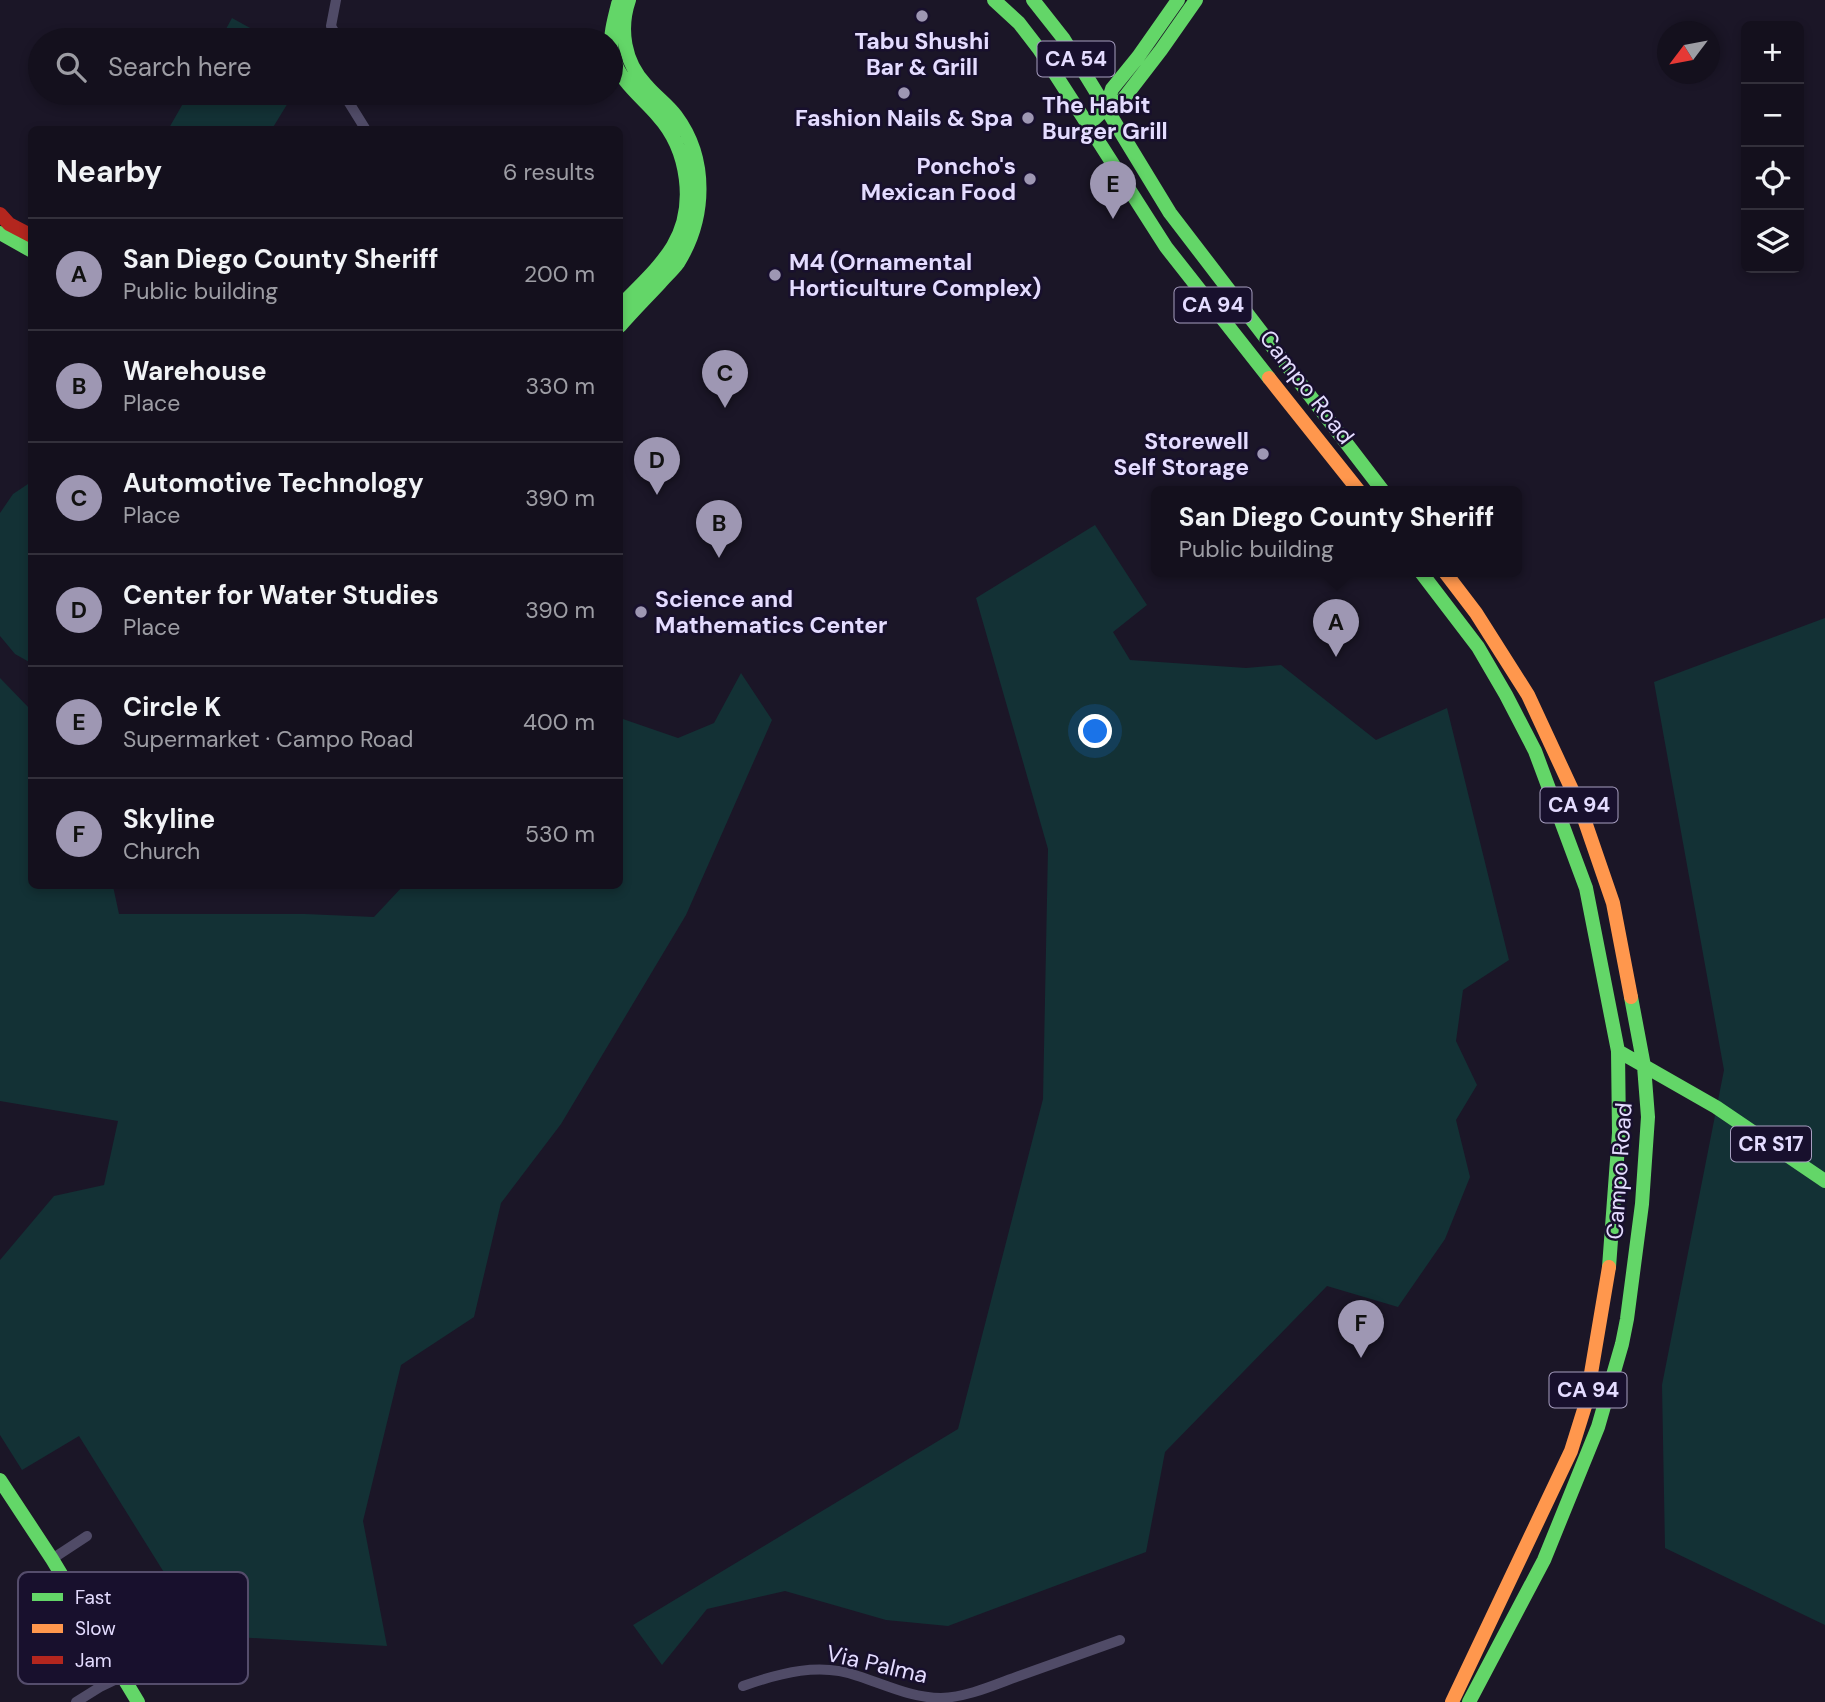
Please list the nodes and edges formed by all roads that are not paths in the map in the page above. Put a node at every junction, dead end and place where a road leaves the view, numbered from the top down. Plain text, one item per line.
1 (336, 0) edge
2 (620, 0) edge
3 (629, 0) edge
4 (994, 0) edge
5 (1033, 0) edge
6 (1178, 0) edge
7 (1196, 0) edge
8 (332, 28) edge
9 (613, 28) edge
10 (623, 76) edge
11 (350, 105) edge
12 (1106, 108) junction
13 (1088, 125) junction
14 (363, 126) edge
15 (0, 214) edge
16 (0, 233) edge
17 (28, 234) edge
18 (28, 249) edge
19 (623, 303) edge
20 (623, 323) edge
21 (1280, 389) junction
22 (1321, 460) dead end
23 (1355, 486) edge
24 (1379, 486) edge
25 (1425, 577) edge
26 (1449, 577) edge
27 (1618, 1051) junction
28 (1644, 1066) junction
29 (1825, 1181) edge
30 (0, 1480) edge
31 (87, 1536) dead end
32 (52, 1559) junction
33 (60, 1572) edge
34 (1120, 1640) dead end
35 (106, 1684) edge
36 (128, 1684) edge
37 (743, 1686) dead end
38 (972, 1698) edge
39 (76, 1702) edge
40 (138, 1702) edge
41 (1452, 1702) edge
42 (1469, 1702) edge

1 - 8 street
2 - 9 main road
3 - 20 main road
4 - 13 main road, CA 54
5 - 12 main road, CA 54
6 - 12 main road
7 - 12 main road
10 - 19 main road
11 - 14 street
12 - 13 main road
12 - 24 main road, Campo Road / CA 94
13 - 21 main road, Campo Road / CA 94
15 - 17 main road
16 - 18 main road
21 - 22 main road
21 - 23 main road, Campo Road / CA 94
25 - 27 main road, Campo Road / CA 94
26 - 28 main road, Campo Road / CA 94
27 - 28 main road, CR S17
27 - 41 main road, Campo Road / CA 94
28 - 29 main road, CR S17
28 - 42 main road, Campo Road / CA 94
30 - 32 main road
31 - 32 street
32 - 33 main road
34 - 38 street, Via Palma
35 - 39 street
36 - 40 main road
37 - 38 street, Via Palma

